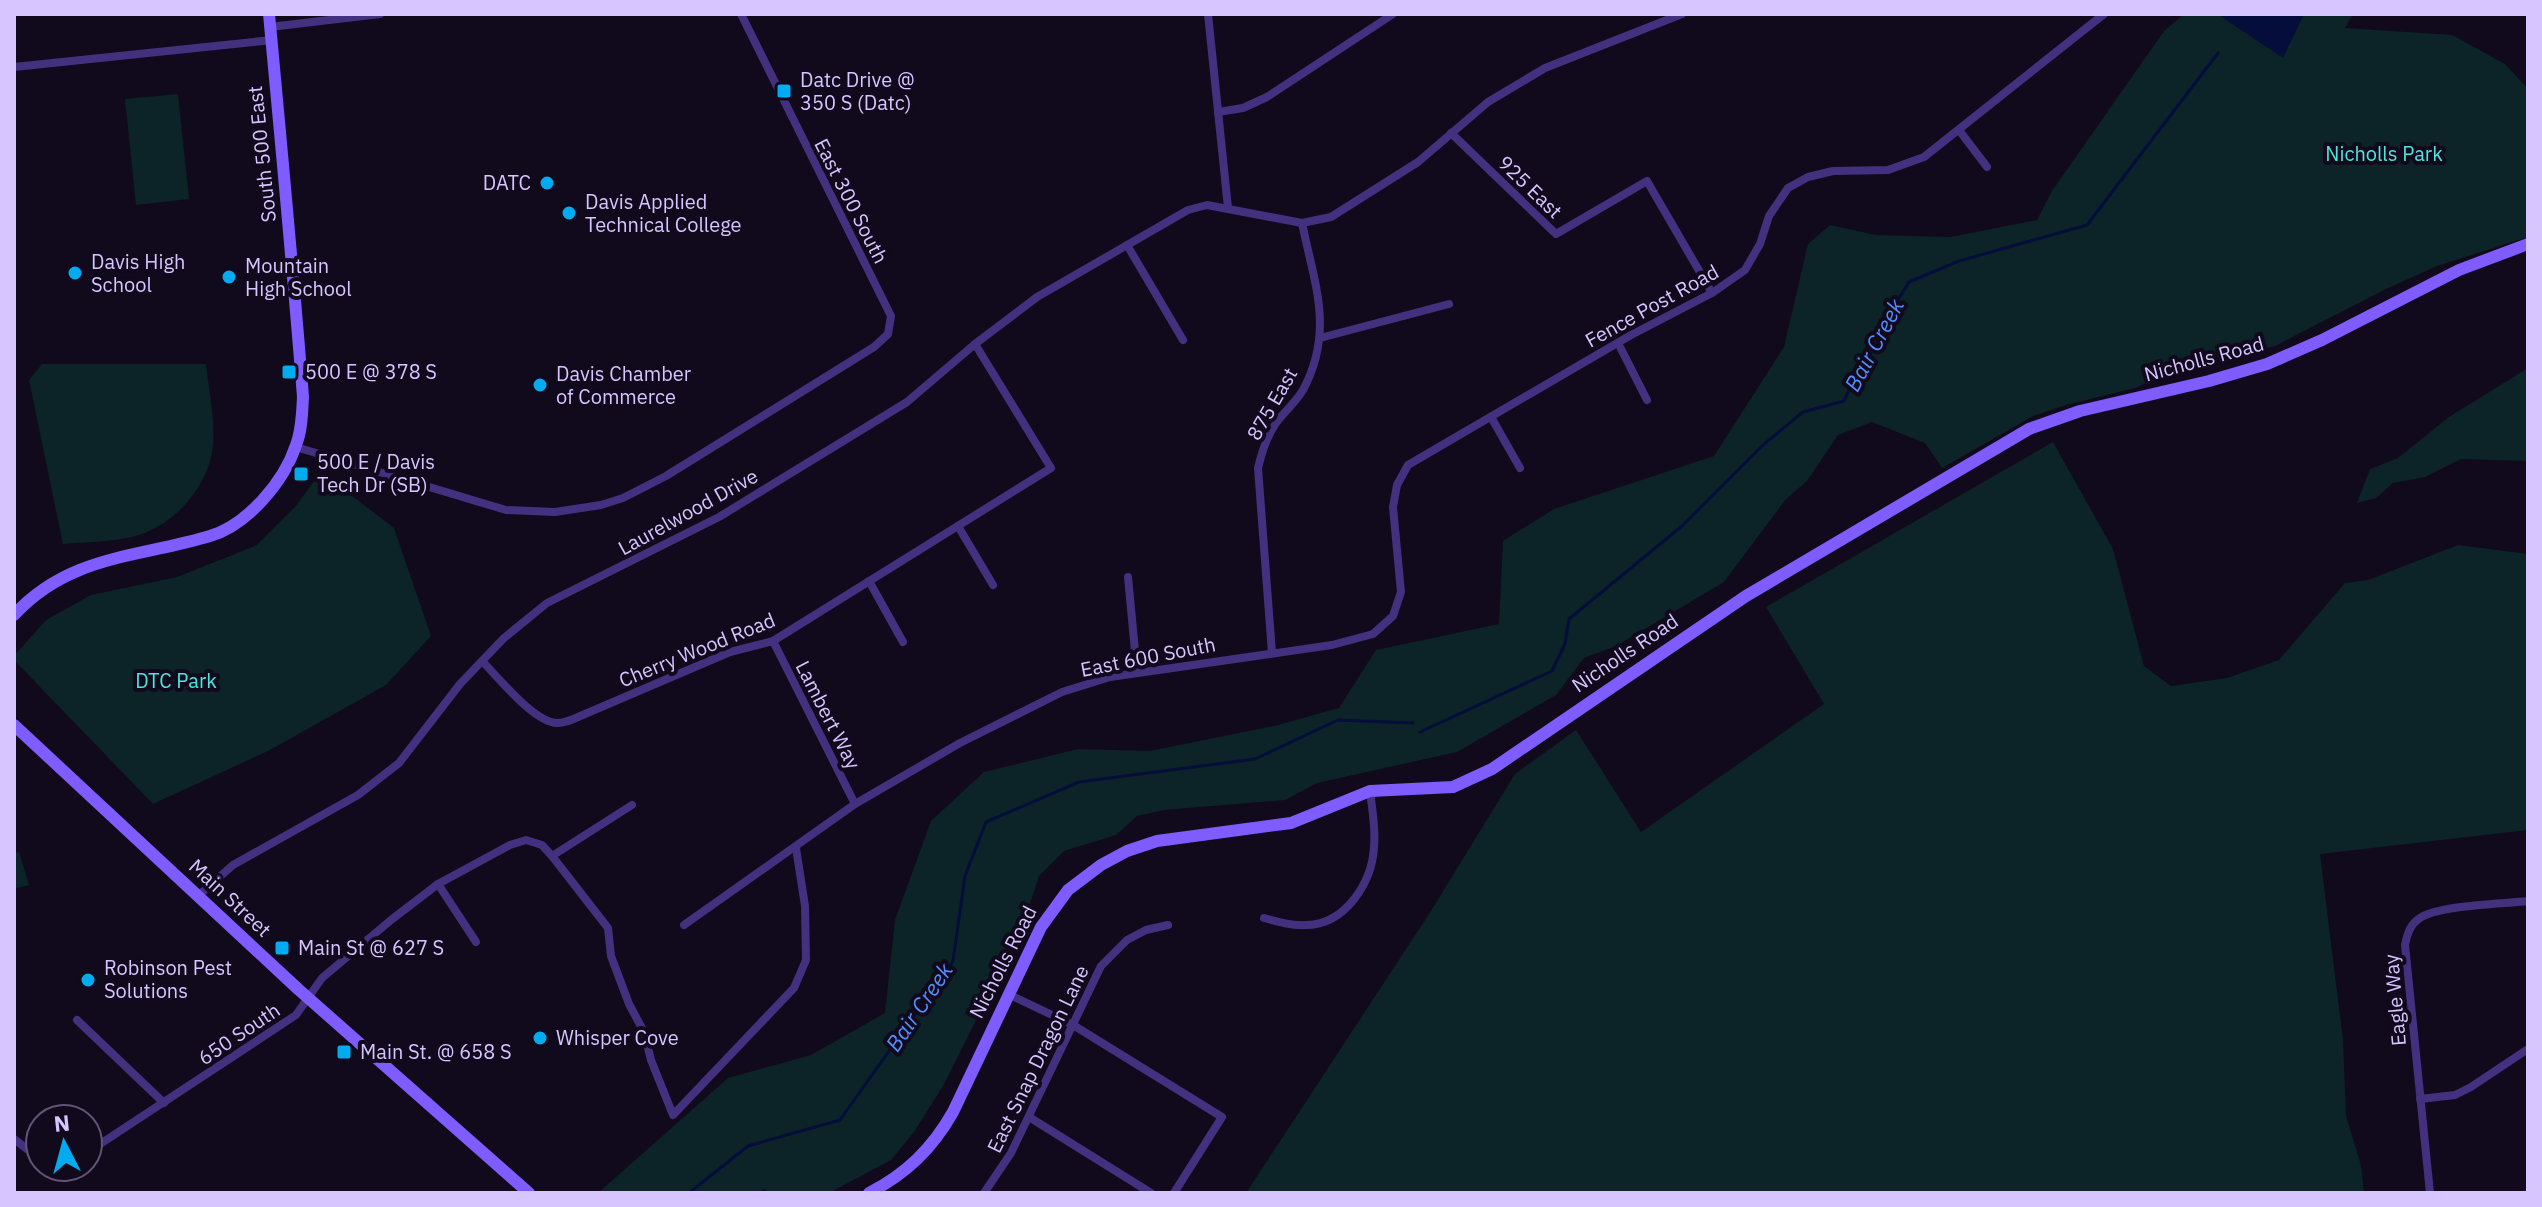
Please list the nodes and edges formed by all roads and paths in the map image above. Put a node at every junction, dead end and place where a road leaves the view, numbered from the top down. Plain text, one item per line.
1 (380, 14) edge
2 (741, 14) edge
3 (1208, 14) edge
4 (1393, 14) edge
5 (1682, 14) edge
6 (2104, 14) edge
7 (1378, 19) edge
8 (270, 27) edge
9 (14, 67) edge
10 (1218, 112) junction
11 (1959, 130) junction
12 (1451, 133) junction
13 (1987, 167) dead end
14 (1228, 208) junction
15 (1302, 223) junction
16 (2528, 244) edge
17 (1127, 245) junction
18 (1712, 293) junction
19 (1449, 304) dead end
20 (1320, 338) junction
21 (1183, 340) dead end
22 (1618, 343) junction
23 (975, 344) junction
24 (1647, 400) dead end
25 (1491, 417) junction
26 (296, 447) junction
27 (1520, 468) dead end
28 (958, 526) junction
29 (1128, 577) dead end
30 (869, 581) junction
31 (993, 585) dead end
32 (14, 615) edge
33 (773, 641) junction
34 (903, 642) dead end
35 (1332, 645) joint
36 (1272, 653) junction
37 (482, 661) junction
38 (1137, 672) junction
39 (14, 725) edge
40 (1370, 791) junction
41 (855, 804) junction
42 (632, 805) dead end
43 (796, 848) junction
44 (552, 856) junction
45 (438, 884) junction
46 (198, 896) junction
47 (2528, 901) edge
48 (1264, 918) dead end
49 (684, 925) dead end
50 (1168, 925) dead end
51 (476, 942) dead end
52 (1008, 994) junction
53 (308, 998) junction
54 (77, 1020) dead end
55 (1073, 1025) junction
56 (2528, 1049) edge
57 (2420, 1099) junction
58 (164, 1103) junction
59 (1029, 1117) junction
60 (104, 1142) edge
61 (529, 1193) edge
62 (869, 1193) edge
63 (984, 1193) edge
64 (1151, 1193) edge
65 (1174, 1193) edge
66 (2430, 1193) edge

1 - 8 street
2 - 26 street, East 300 South
3 - 10 street
4 - 7 street
5 - 12 street
6 - 11 street, Fence Post Road
7 - 10 street
8 - 9 street
8 - 26 street, South 500 East
10 - 14 street
11 - 13 street
11 - 18 street, Fence Post Road
12 - 15 street
12 - 18 street, 925 East
14 - 15 street, Laurelwood Drive
14 - 17 street, Laurelwood Drive
15 - 20 street, 875 East
16 - 40 street, Nicholls Road
17 - 21 street
17 - 23 street, Laurelwood Drive
18 - 22 street, Fence Post Road
19 - 20 street
20 - 36 street, 875 East
22 - 24 street
22 - 25 street, Fence Post Road
23 - 28 street, Cherry Wood Road
23 - 37 street, Laurelwood Drive
25 - 27 street
25 - 35 street, Fence Post Road
26 - 32 street, South 500 East
28 - 30 street, Cherry Wood Road
28 - 31 street
29 - 38 street
30 - 33 street, Cherry Wood Road
30 - 34 street
33 - 37 street, Cherry Wood Road
33 - 41 street, Lambert Way
35 - 36 street, East 600 South
36 - 38 street, East 600 South
37 - 46 street, Laurelwood Drive
38 - 41 street, East 600 South
39 - 46 street, Main Street
40 - 48 street
40 - 52 street, Nicholls Road
41 - 43 street, East 600 South
42 - 44 street
43 - 44 street
43 - 49 street, East 600 South
44 - 45 street, 650 South
45 - 51 street
45 - 53 street, 650 South
46 - 53 street, Main Street
47 - 57 street, Eagle Way
50 - 55 street, East Snap Dragon Lane
52 - 55 street
52 - 62 street, Nicholls Road
53 - 58 street, 650 South
53 - 61 street, Main Street
54 - 58 street
55 - 59 street, East Snap Dragon Lane
55 - 65 street
56 - 57 street
57 - 66 street, Eagle Way
58 - 60 street, 650 South
59 - 63 street, East Snap Dragon Lane
59 - 64 street

